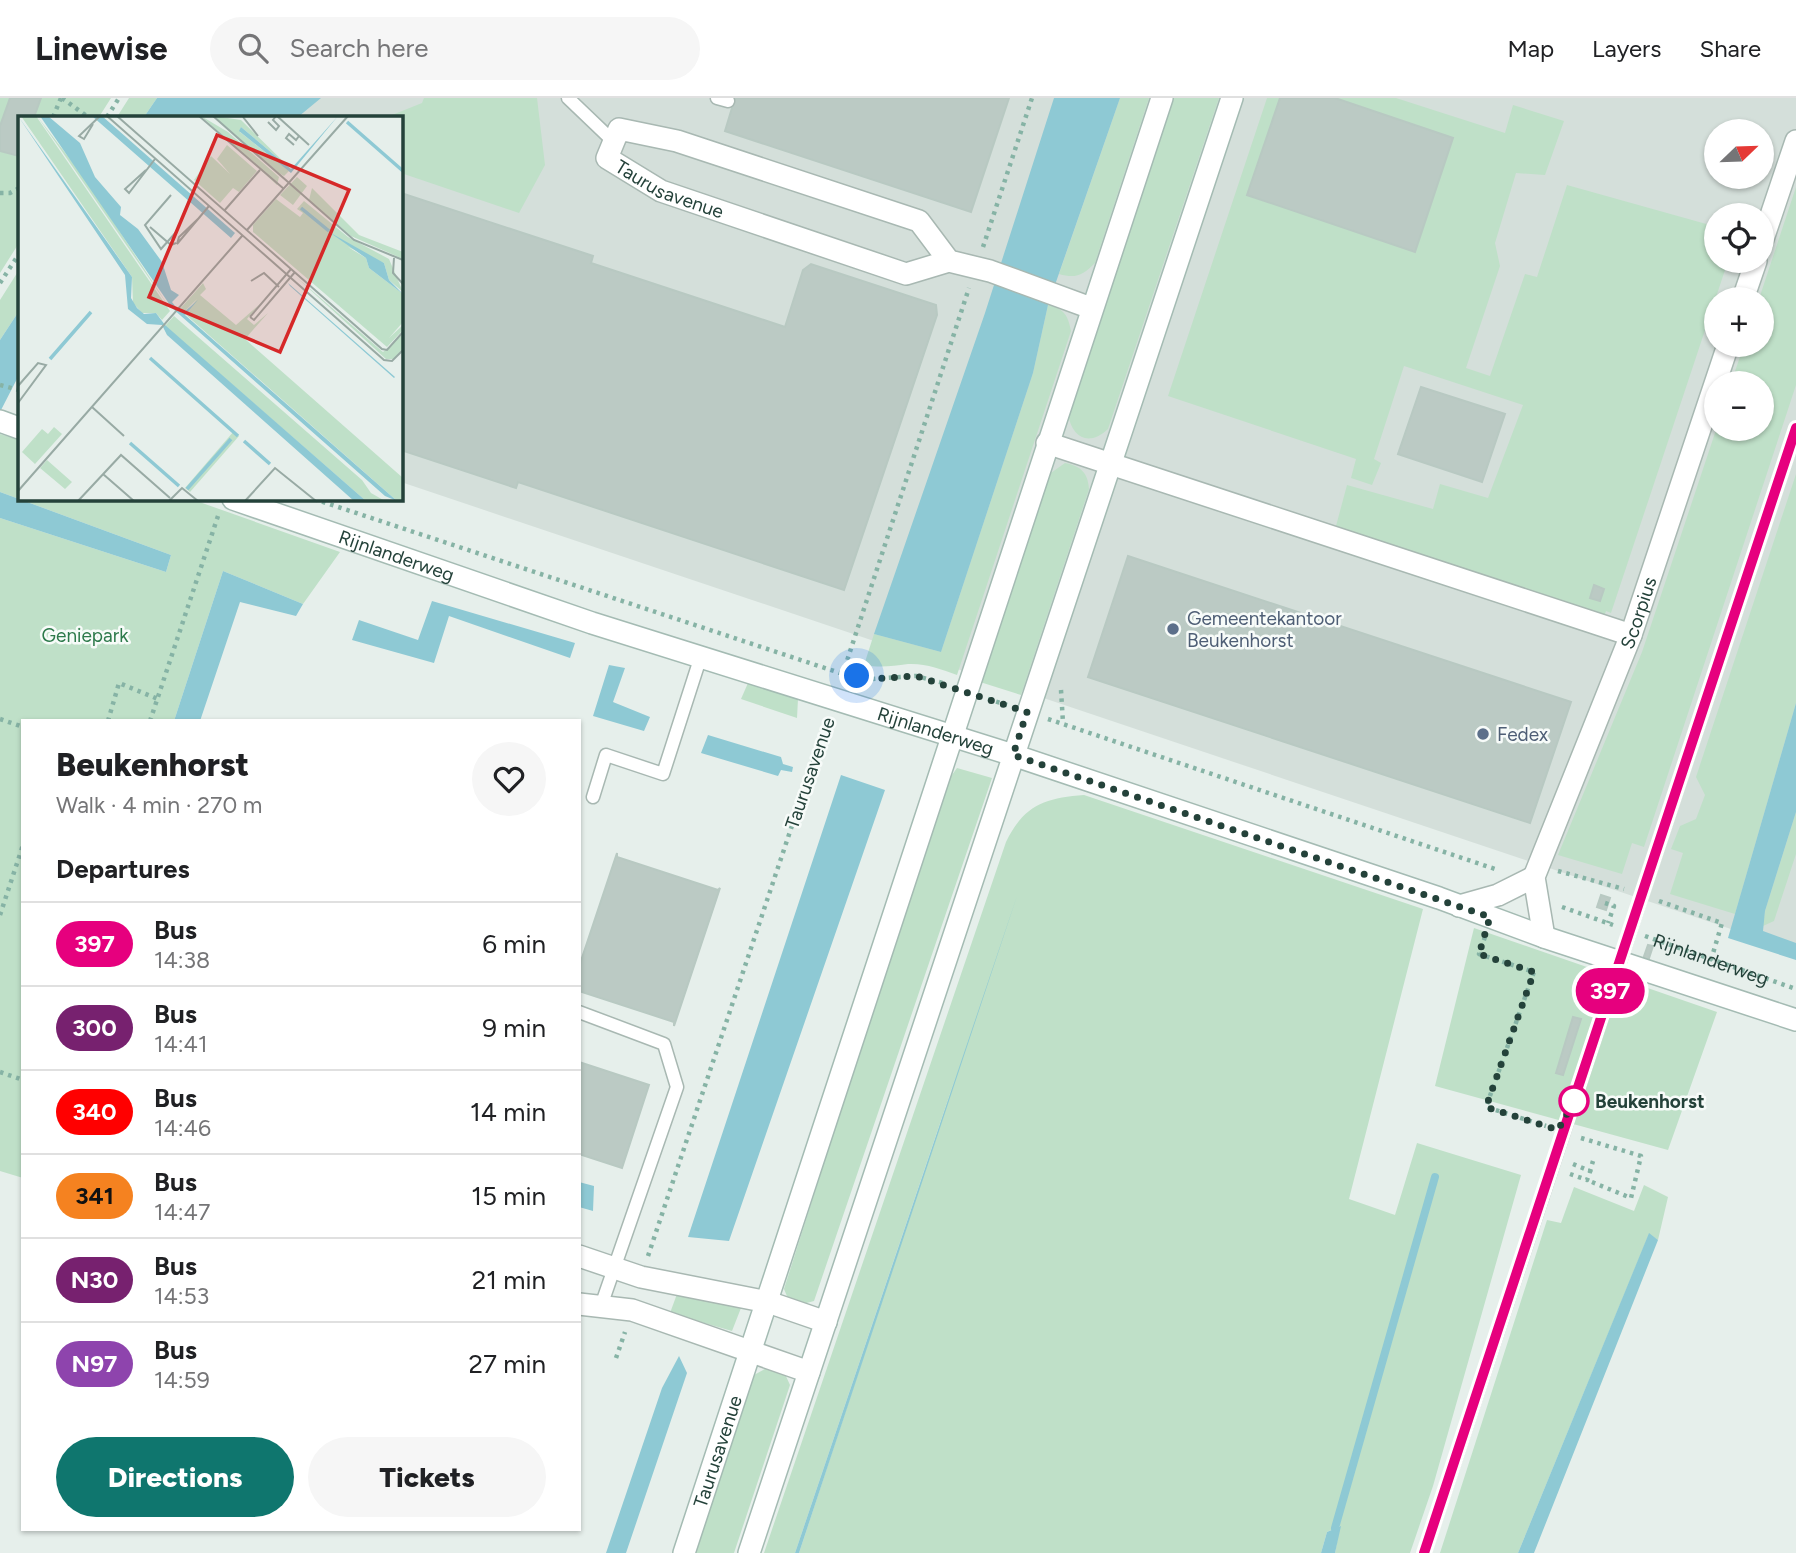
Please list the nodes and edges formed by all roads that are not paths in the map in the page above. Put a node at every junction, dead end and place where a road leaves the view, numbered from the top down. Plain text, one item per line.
1 (568, 98) edge
2 (1162, 98) edge
3 (1232, 98) edge
4 (1796, 141) edge
5 (614, 142) junction
6 (1774, 206) edge
7 (949, 261) junction
8 (1091, 308) junction
9 (1724, 357) edge
10 (1796, 428) edge
11 (1047, 443) junction
12 (1110, 464) junction
13 (227, 505) edge
14 (1631, 635) junction
15 (700, 659) junction
16 (950, 737) junction
17 (1013, 755) junction
18 (593, 797) dead end
19 (1532, 885) junction
20 (1459, 906) junction
21 (1544, 937) junction
22 (581, 1013) edge
23 (1796, 1020) edge
24 (581, 1257) edge
25 (614, 1268) junction
26 (768, 1301) junction
27 (581, 1304) edge
28 (601, 1307) junction
29 (826, 1322) junction
30 (752, 1351) junction
31 (809, 1372) junction
32 (684, 1553) edge
33 (749, 1553) edge
34 (1424, 1553) edge

1 - 5 lane
2 - 8 street, Taurusavenue
3 - 12 street
4 - 6 street
5 - 7 street, Taurusavenue
5 - 7 street, Taurusavenue
7 - 8 street, Taurusavenue
8 - 11 street, Taurusavenue
9 - 14 street, Scorpius
10 - 34 lane, bridge
11 - 12 street
11 - 16 street, Taurusavenue
12 - 14 street
12 - 17 street
13 - 15 street, Rijnlanderweg
14 - 19 street, Scorpius
15 - 16 street, Rijnlanderweg
15 - 18 lane
16 - 17 street, Rijnlanderweg
16 - 26 street, Taurusavenue
17 - 20 street, Rijnlanderweg
17 - 29 street
19 - 20 street
19 - 21 street, Scorpius
20 - 21 street, Rijnlanderweg
21 - 23 street, Rijnlanderweg
22 - 25 lane
24 - 25 street
25 - 26 street
25 - 28 lane
26 - 29 street
26 - 30 street, Taurusavenue
27 - 28 street
28 - 30 street
29 - 31 street
30 - 31 street
30 - 32 street, Taurusavenue
31 - 33 street

